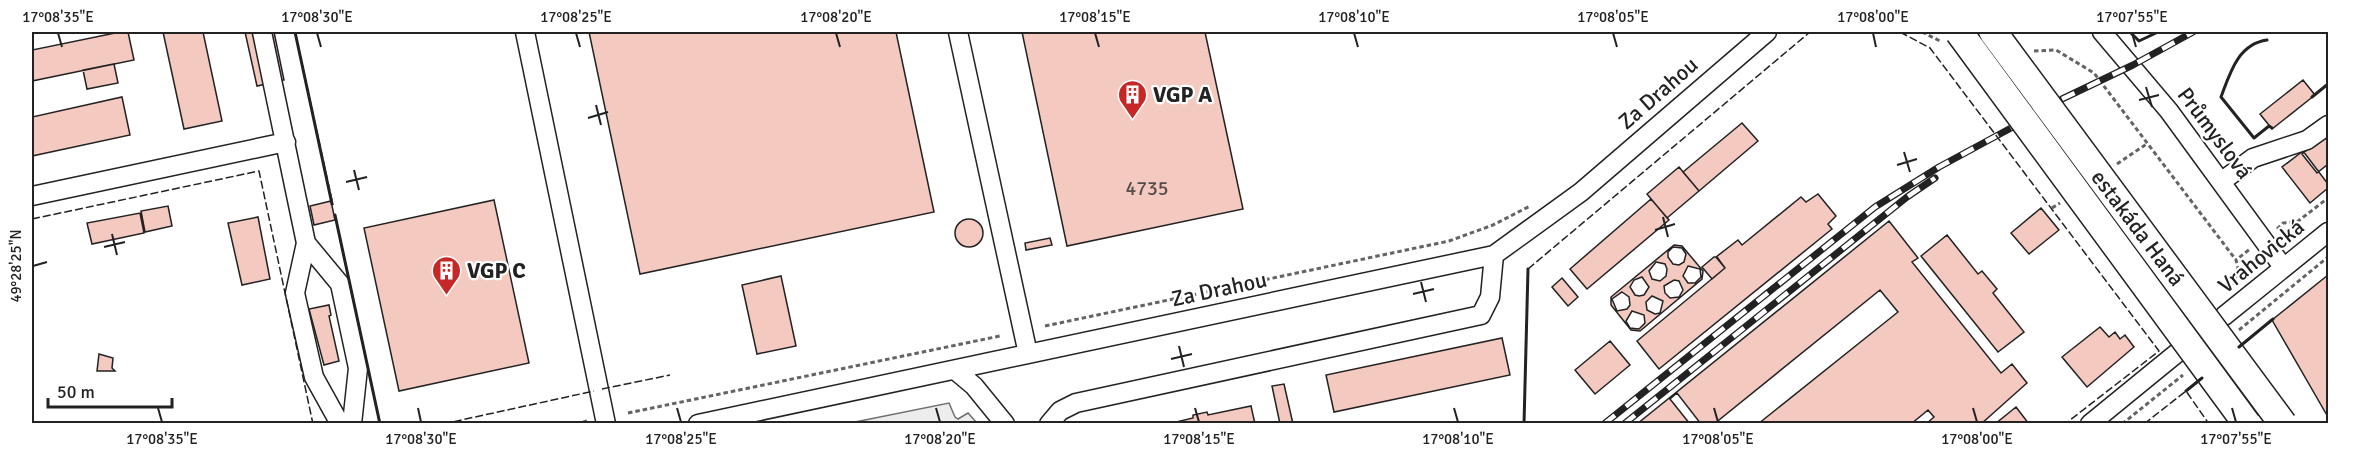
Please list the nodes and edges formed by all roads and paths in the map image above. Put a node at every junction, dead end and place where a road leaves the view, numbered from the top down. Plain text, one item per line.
1 (262, 32) edge
2 (525, 32) edge
3 (958, 32) edge
4 (1767, 32) edge
5 (1922, 32) edge
6 (1994, 32) edge
7 (2102, 32) edge
8 (1951, 37) edge
9 (2033, 51) dead end
10 (2328, 125) edge
11 (286, 142) junction
12 (2221, 182) junction
13 (32, 196) edge
14 (2328, 198) edge
15 (1539, 200) dead end
16 (2283, 223) dead end
17 (2328, 232) edge
18 (306, 243) junction
19 (1494, 255) junction
20 (2328, 257) edge
21 (2236, 260) dead end
22 (2283, 267) junction
23 (2224, 316) dead end
24 (1045, 326) dead end
25 (2236, 332) dead end
26 (1000, 336) dead end
27 (2177, 353) dead end
28 (1028, 354) junction
29 (955, 370) junction
30 (2189, 370) dead end
31 (628, 413) dead end
32 (1055, 417) edge
33 (587, 421) dead end
34 (340, 423) edge
35 (352, 423) edge
36 (576, 423) edge
37 (606, 423) edge
38 (698, 423) edge
39 (1005, 423) edge
40 (2090, 423) edge
41 (2122, 423) edge
42 (2247, 423) edge
43 (2283, 423) edge

1 - 11 street
2 - 37 street
3 - 28 street
4 - 19 street, Za Drahou
5 - 8 path
6 - 43 highway, estakáda Haná, bridge
7 - 12 street, Průmyslová
8 - 42 highway, estakáda Haná, bridge
9 - 21 path
10 - 12 street
11 - 13 street
11 - 18 street
12 - 22 street, Průmyslová
14 - 16 path
15 - 24 path
17 - 22 street, Vrahovická
18 - 34 street
18 - 35 street
19 - 28 street, Za Drahou
19 - 32 street
20 - 25 path
22 - 23 street, Vrahovická
26 - 31 path
27 - 40 street
28 - 29 street, Za Drahou
29 - 38 street, Za Drahou
29 - 39 street
30 - 41 path
33 - 36 path

